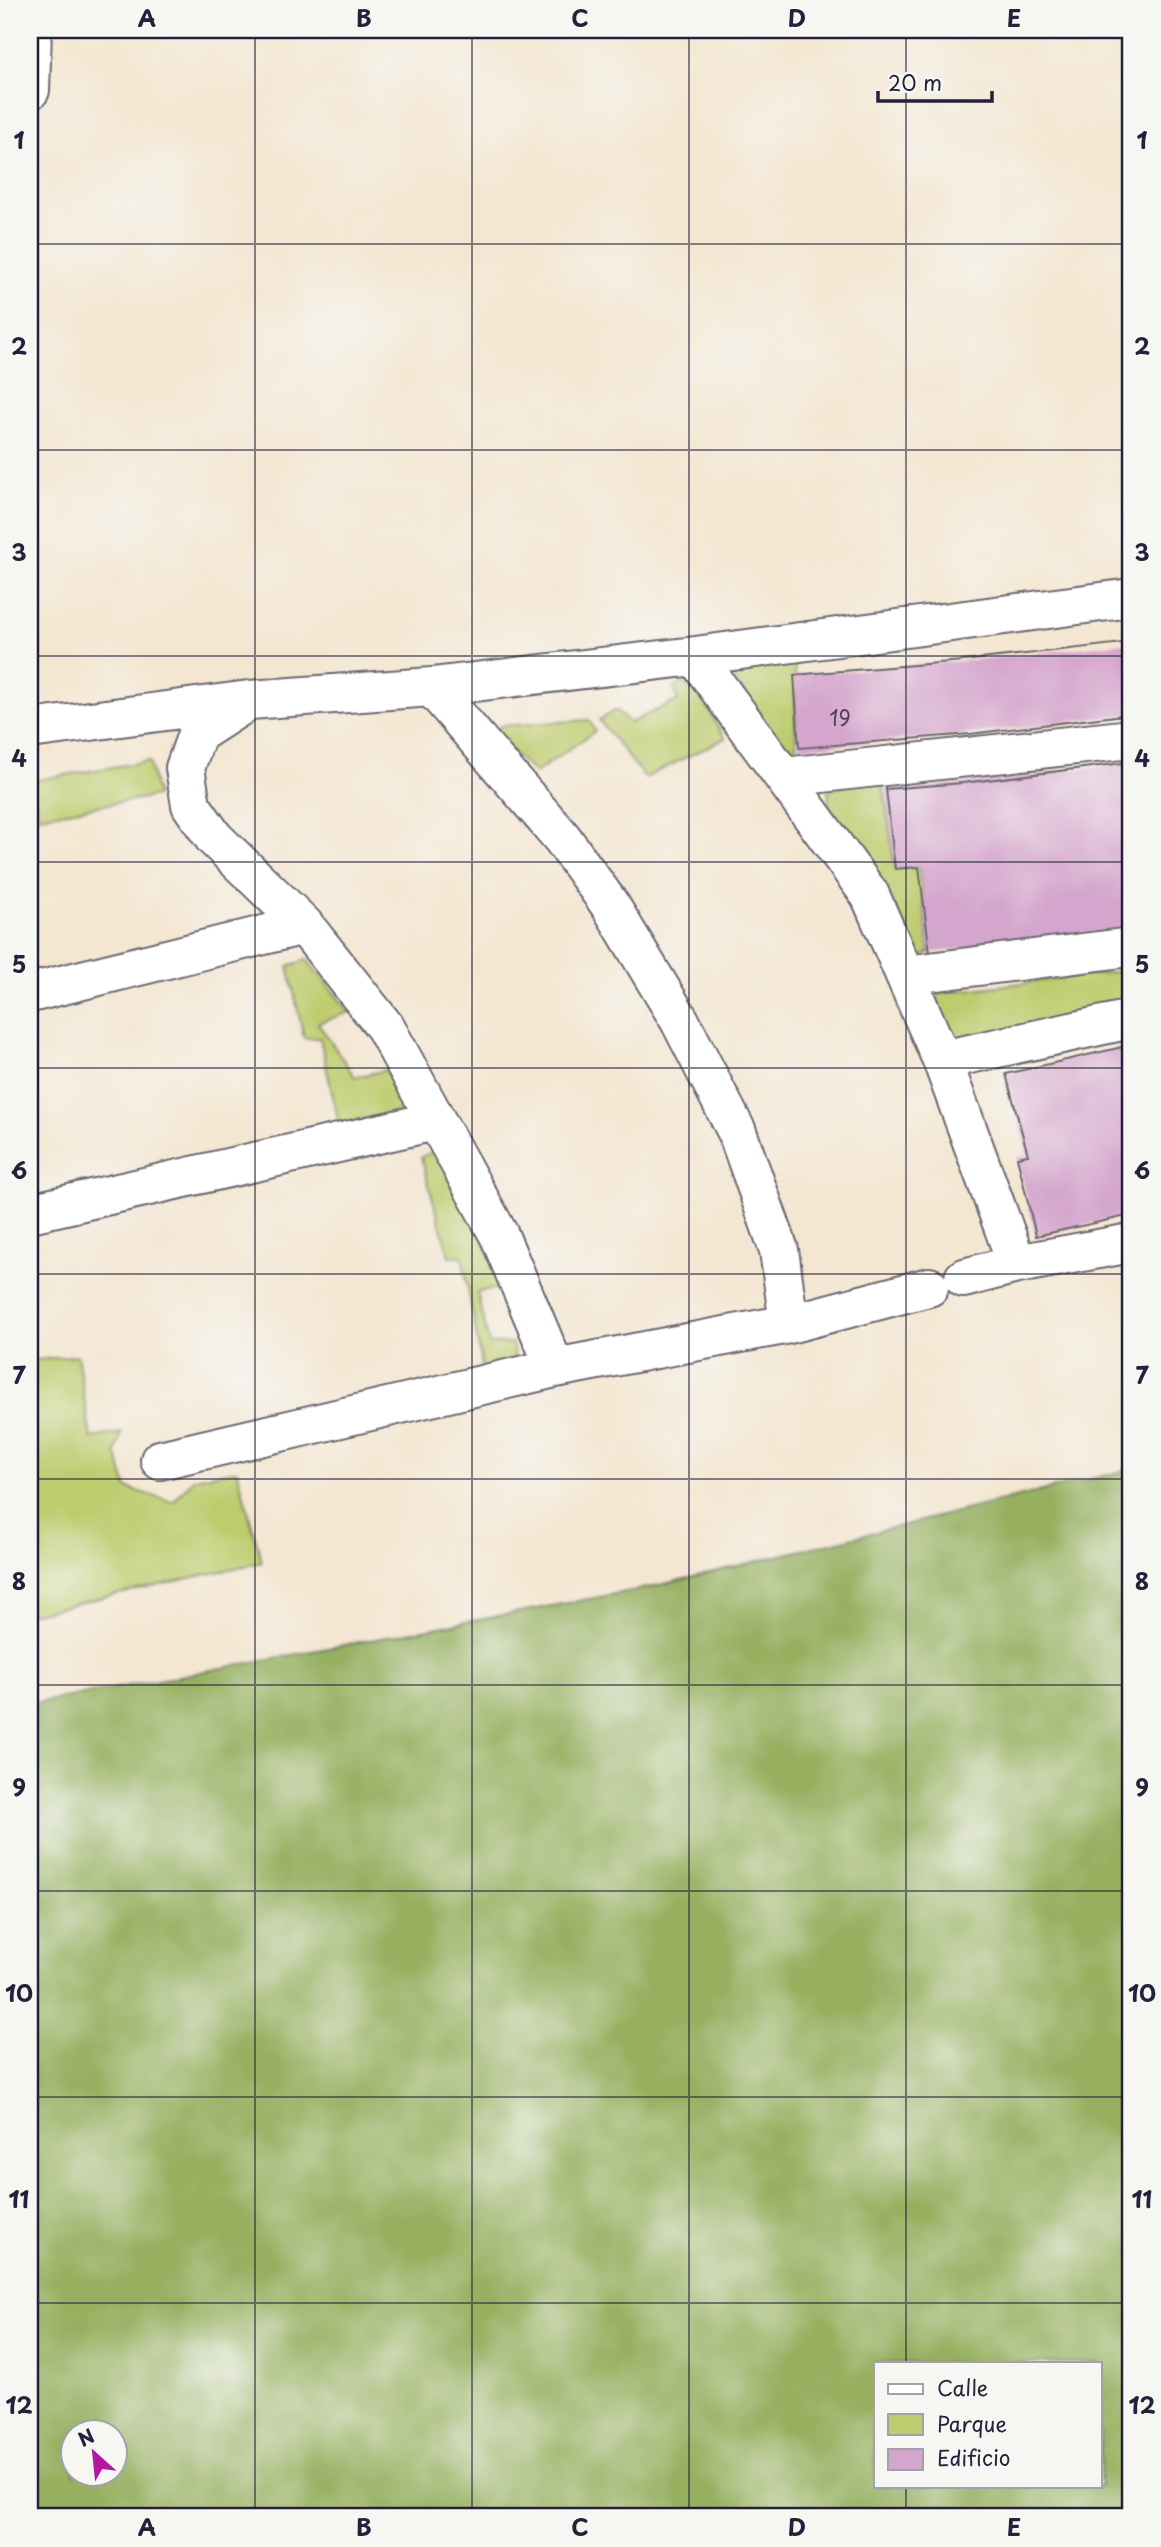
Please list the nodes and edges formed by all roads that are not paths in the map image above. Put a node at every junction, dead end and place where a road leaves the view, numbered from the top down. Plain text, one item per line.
1 (32, 30) edge
2 (30, 90) edge
3 (1131, 598) edge
4 (695, 656) junction
5 (432, 687) junction
6 (249, 700) junction
7 (30, 729) edge
8 (1131, 739) edge
9 (785, 777) junction
10 (304, 925) junction
11 (1131, 947) edge
12 (905, 975) junction
13 (30, 993) edge
14 (1131, 1019) edge
15 (942, 1060) junction
16 (435, 1121) junction
17 (30, 1213) edge
18 (1131, 1243) edge
19 (1017, 1264) junction
20 (789, 1324) junction
21 (555, 1368) junction
22 (160, 1460) dead end

1 - 2 street
3 - 4 street
4 - 5 street
4 - 9 street
5 - 6 street
5 - 20 street
6 - 7 street
6 - 10 street
8 - 9 street
9 - 12 street
10 - 13 street
10 - 16 street
11 - 12 street
12 - 15 street
14 - 15 street
15 - 19 street
16 - 17 street
16 - 21 street
18 - 19 street
19 - 20 street
20 - 21 street
21 - 22 street

